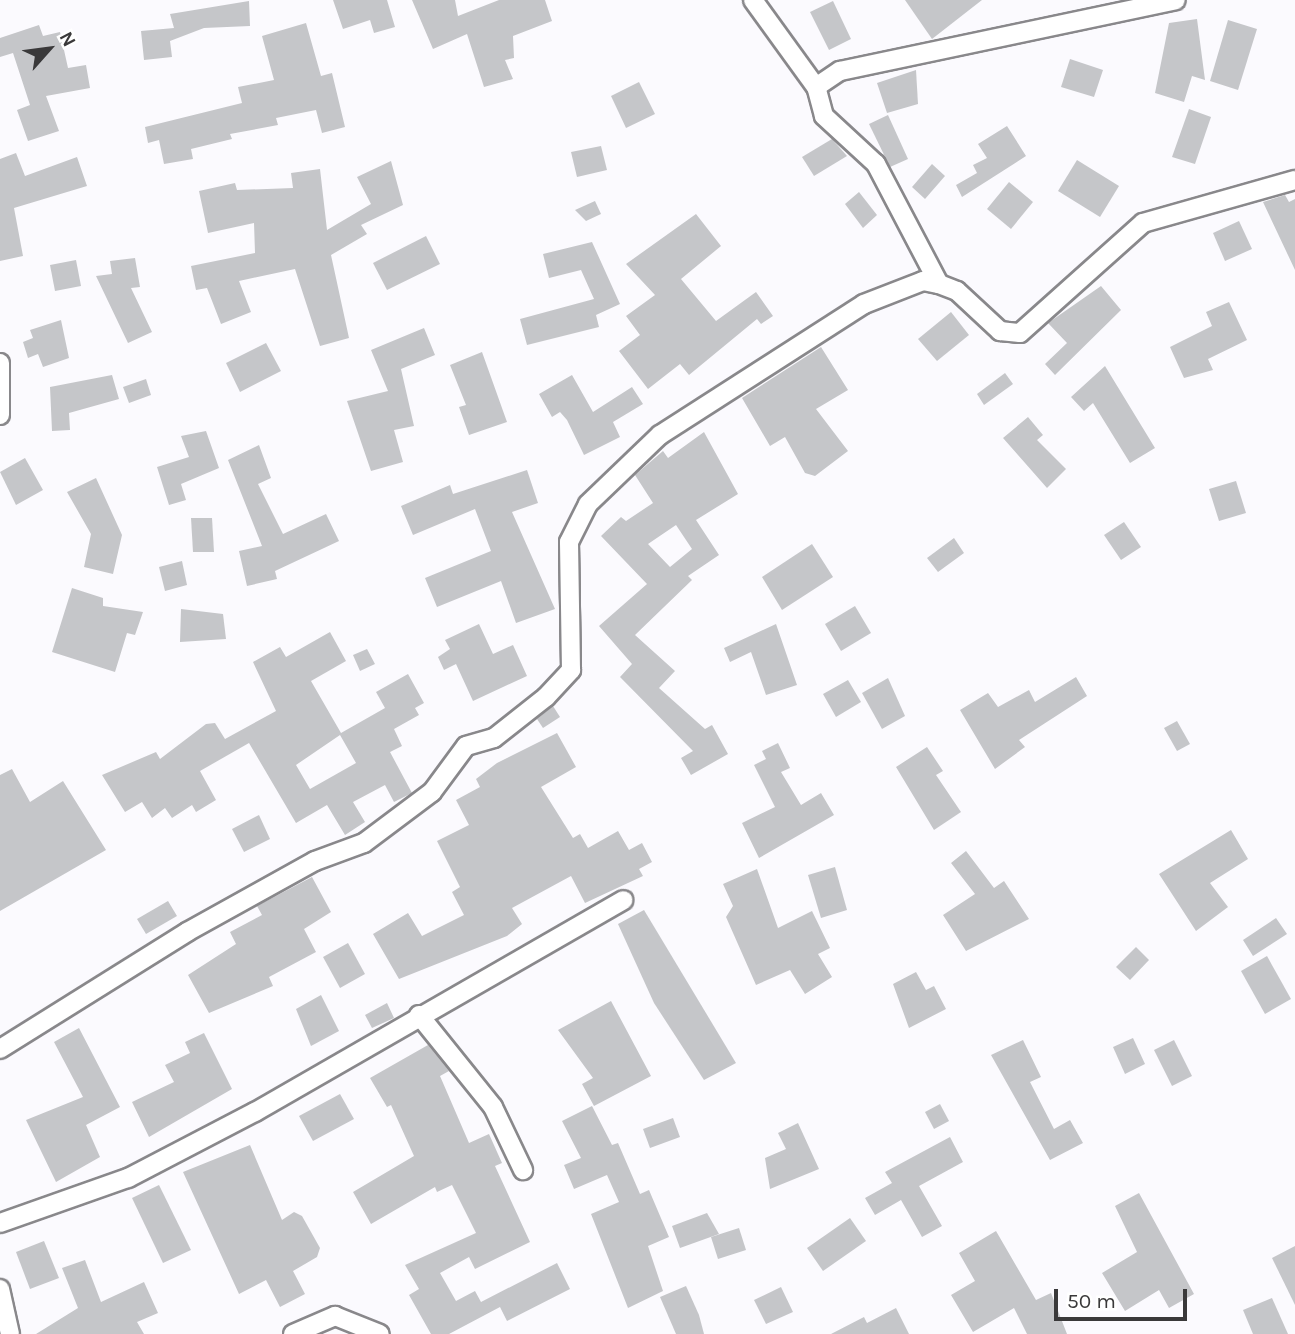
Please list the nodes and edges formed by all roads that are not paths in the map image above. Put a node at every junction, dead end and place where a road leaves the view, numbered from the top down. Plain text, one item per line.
1 (753, 0) edge
2 (1176, 0) edge
3 (1136, 4) edge
4 (816, 87) junction
5 (1295, 180) edge
6 (939, 284) junction
7 (0, 363) edge
8 (0, 415) edge
9 (623, 900) dead end
10 (419, 1015) junction
11 (1, 1045) edge
12 (523, 1170) dead end
13 (0, 1223) edge
14 (0, 1289) edge
15 (10, 1334) edge
16 (293, 1334) edge
17 (380, 1334) edge

1 - 4 street
2 - 3 street
3 - 4 street
4 - 6 street
5 - 6 street
6 - 11 street
7 - 8 street
9 - 10 street
10 - 12 street
10 - 13 street
14 - 15 street
16 - 17 street

